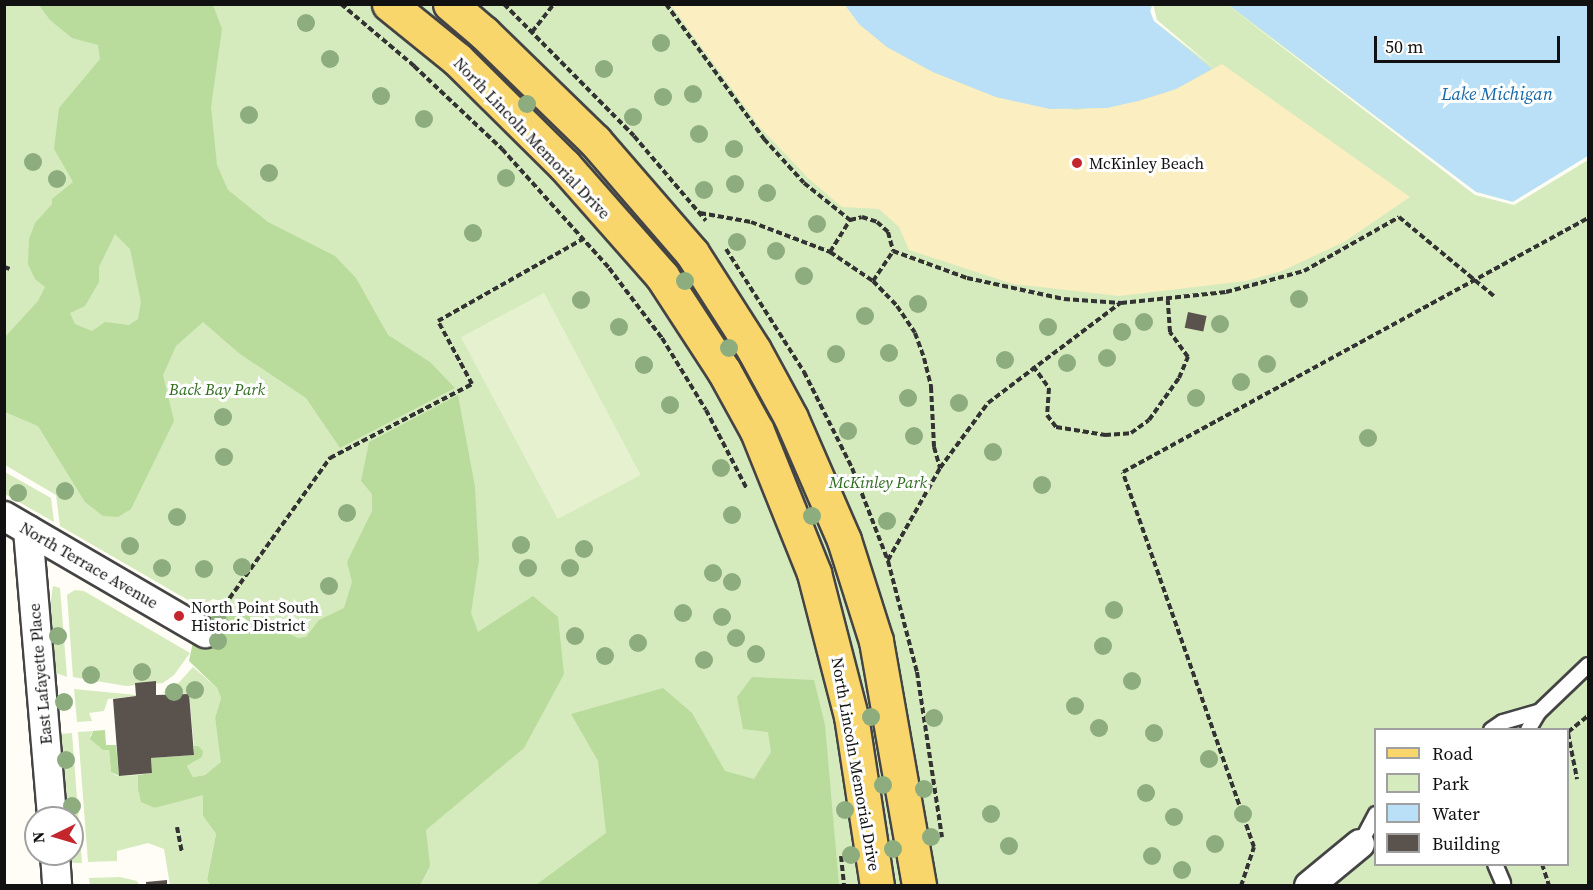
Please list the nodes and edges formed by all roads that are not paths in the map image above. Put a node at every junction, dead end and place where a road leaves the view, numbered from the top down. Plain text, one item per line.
1 (389, 4) edge
2 (450, 4) edge
3 (16, 523) edge
4 (205, 633) road end
5 (1588, 665) edge
6 (1539, 712) junction
7 (1493, 728) edge
8 (1529, 728) edge
9 (51, 806) edge
10 (1374, 821) edge
11 (1368, 842) edge
12 (56, 866) edge
13 (1496, 866) edge
14 (1503, 883) dead end
15 (40, 885) edge
16 (877, 885) edge
17 (919, 885) edge
18 (1309, 885) edge

1 - 16 main road, North Lincoln Memorial Drive
2 - 17 main road
3 - 4 street, North Terrace Avenue
3 - 9 street, East Lafayette Place
5 - 6 lane
6 - 7 lane
6 - 8 lane
10 - 11 lane
11 - 18 street
12 - 15 street
13 - 14 lane

